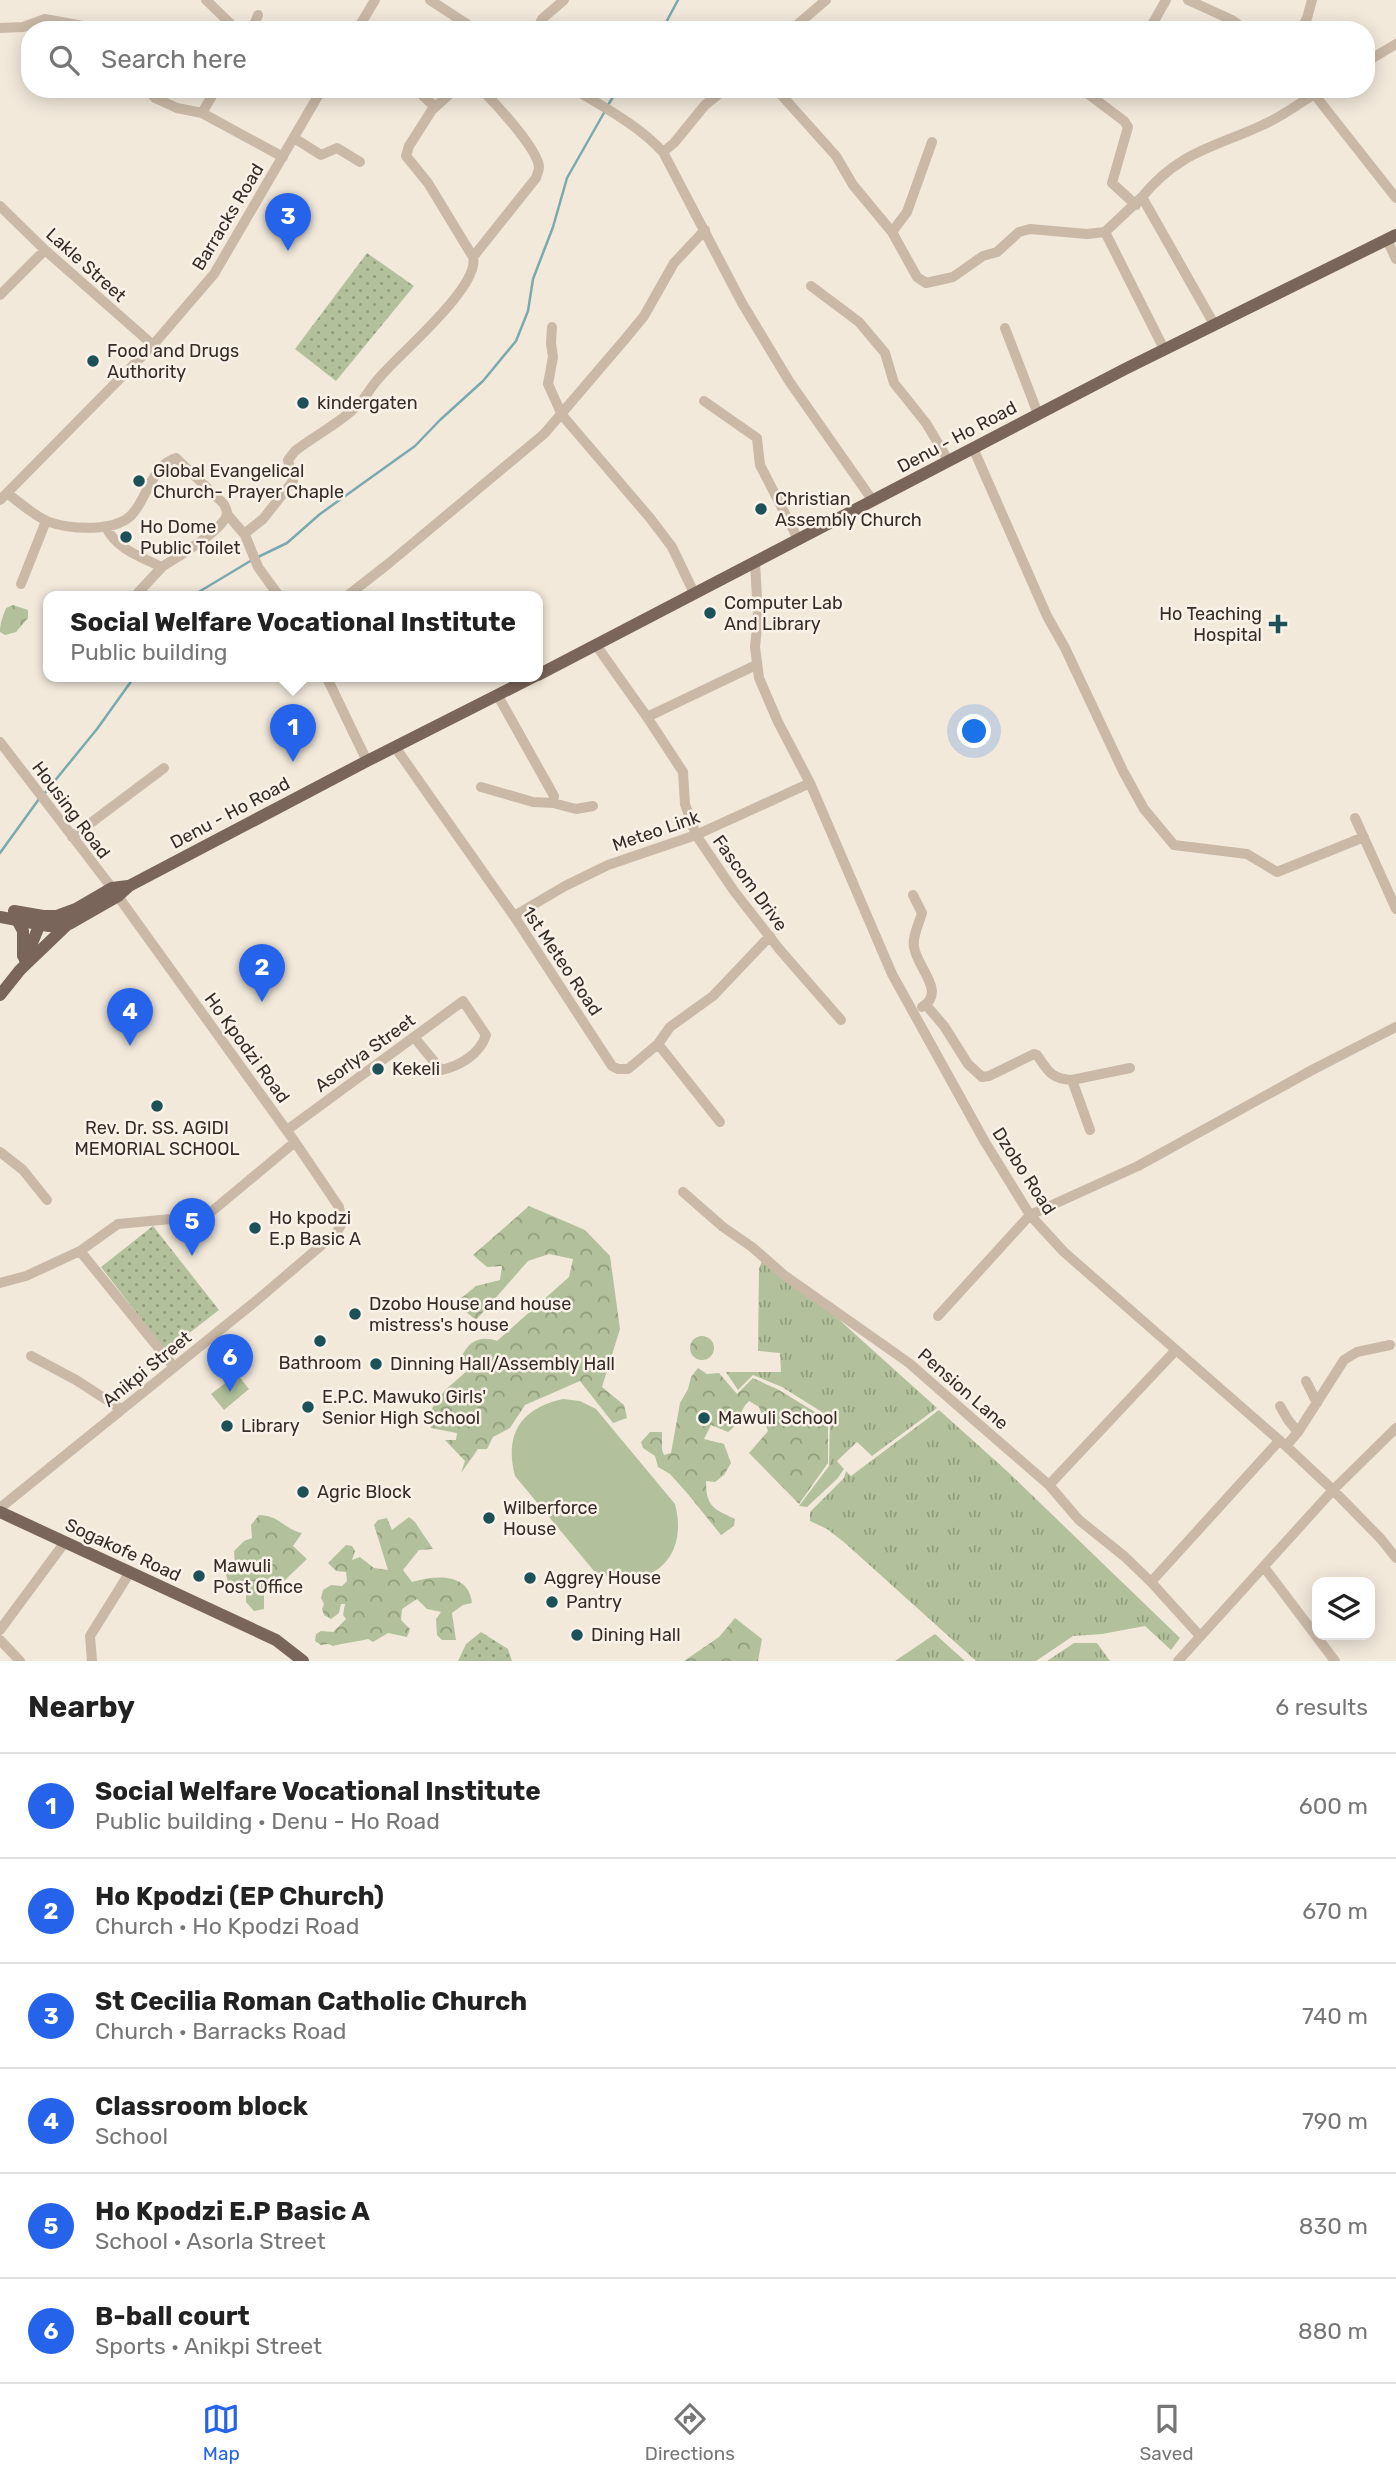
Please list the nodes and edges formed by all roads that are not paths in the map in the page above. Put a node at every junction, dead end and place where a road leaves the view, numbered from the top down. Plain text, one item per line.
1 (206, 0) edge
2 (375, 0) edge
3 (430, 0) edge
4 (564, 0) edge
5 (825, 0) edge
6 (1166, 0) edge
7 (1188, 0) edge
8 (1312, 0) edge
9 (258, 15) dead end
10 (228, 21) edge
11 (255, 21) edge
12 (362, 21) edge
13 (462, 21) edge
14 (541, 21) edge
15 (800, 21) edge
16 (1154, 21) edge
17 (1232, 21) edge
18 (1306, 21) edge
19 (21, 27) edge
20 (0, 28) edge
21 (1396, 44) edge
22 (1375, 57) edge
23 (154, 98) edge
24 (211, 98) edge
25 (317, 98) edge
26 (426, 98) edge
27 (445, 98) edge
28 (490, 98) edge
29 (588, 98) edge
30 (713, 98) edge
31 (784, 98) edge
32 (1093, 98) edge
33 (1304, 98) edge
34 (1320, 98) edge
35 (435, 107) junction
36 (202, 113) junction
37 (294, 138) junction
38 (932, 142) dead end
39 (663, 152) junction
40 (283, 157) junction
41 (360, 162) dead end
42 (1396, 198) edge
43 (1139, 201) junction
44 (0, 206) edge
45 (705, 230) junction
46 (892, 232) junction
47 (1105, 232) junction
48 (1392, 238) edge
49 (45, 250) junction
50 (473, 257) junction
51 (1396, 259) edge
52 (811, 286) dead end
53 (0, 295) edge
54 (1214, 324) junction
55 (552, 327) dead end
56 (1004, 328) dead end
57 (153, 345) junction
58 (1164, 349) junction
59 (704, 401) dead end
60 (1038, 414) junction
61 (562, 415) junction
62 (973, 448) junction
63 (948, 460) junction
64 (4, 497) edge
65 (873, 501) junction
66 (227, 512) junction
67 (46, 521) junction
68 (106, 527) junction
69 (244, 534) junction
70 (798, 539) junction
71 (755, 562) junction
72 (162, 567) junction
73 (21, 584) dead end
74 (140, 591) edge
75 (276, 591) edge
76 (353, 591) edge
77 (694, 593) junction
78 (596, 645) junction
79 (756, 665) junction
80 (543, 673) edge
81 (329, 682) edge
82 (525, 682) edge
83 (498, 696) junction
84 (647, 717) junction
85 (0, 742) edge
86 (395, 747) junction
87 (367, 761) junction
88 (164, 768) dead end
89 (810, 783) junction
90 (481, 787) dead end
91 (553, 803) junction
92 (593, 806) dead end
93 (1355, 818) dead end
94 (696, 835) junction
95 (72, 837) junction
96 (1364, 837) junction
97 (115, 892) junction
98 (914, 895) dead end
99 (0, 908) edge
100 (1396, 909) edge
101 (514, 916) junction
102 (0, 917) edge
103 (17, 920) junction
104 (41, 920) junction
105 (69, 924) junction
106 (770, 936) junction
107 (20, 970) junction
108 (0, 995) edge
109 (926, 1005) junction
110 (913, 1011) junction
111 (841, 1020) dead end
112 (1394, 1030) edge
113 (414, 1037) junction
114 (658, 1044) junction
115 (1130, 1068) dead end
116 (1072, 1080) junction
117 (720, 1122) dead end
118 (287, 1130) junction
119 (1090, 1130) dead end
120 (295, 1142) junction
121 (0, 1152) edge
122 (683, 1192) dead end
123 (47, 1200) dead end
124 (1030, 1215) junction
125 (342, 1223) joint
126 (80, 1251) junction
127 (0, 1283) edge
128 (938, 1315) dead end
129 (1390, 1345) dead end
130 (1175, 1351) junction
131 (32, 1356) dead end
132 (174, 1367) junction
133 (1306, 1381) dead end
134 (1317, 1403) junction
135 (1280, 1406) dead end
136 (121, 1409) junction
137 (1396, 1428) edge
138 (1298, 1432) junction
139 (1385, 1439) junction
140 (1283, 1443) junction
141 (1396, 1447) edge
142 (1049, 1485) junction
143 (1333, 1490) junction
144 (0, 1510) edge
145 (65, 1542) junction
146 (1396, 1558) edge
147 (1264, 1567) junction
148 (130, 1572) junction
149 (1151, 1581) junction
150 (0, 1630) edge
151 (1200, 1636) junction
152 (0, 1640) edge
153 (1182, 1660) edge
154 (20, 1661) edge
155 (92, 1661) edge
156 (303, 1661) edge
157 (1335, 1661) edge

1 - 10 street
2 - 12 street
3 - 13 street
4 - 14 street
5 - 15 street
6 - 16 street
7 - 17 street
8 - 18 street
9 - 11 street
19 - 20 street
21 - 22 street
23 - 36 street
24 - 36 street
25 - 37 street, Barracks Road
26 - 35 street
27 - 35 street
28 - 50 street
29 - 39 street
30 - 39 street
31 - 46 street
32 - 43 street
33 - 43 street
34 - 42 street
35 - 50 street
36 - 40 street
37 - 40 street, Barracks Road
37 - 41 street
38 - 46 street
39 - 45 street
40 - 57 street, Barracks Road
43 - 47 street
43 - 54 street
44 - 49 street, Lakle Street
45 - 61 street
45 - 65 street
46 - 47 street
47 - 58 street
48 - 51 street
48 - 54 main road, Denu - Ho Road
49 - 53 street
49 - 57 street, Lakle Street
50 - 69 street
52 - 63 street
54 - 58 main road, Denu - Ho Road
55 - 61 street
56 - 60 street
57 - 64 street, Barracks Road
58 - 60 main road, Denu - Ho Road
59 - 70 street
60 - 62 main road, Denu - Ho Road
61 - 76 street
61 - 77 street
62 - 63 main road, Denu - Ho Road
62 - 96 street
63 - 65 main road, Denu - Ho Road
64 - 67 street
65 - 70 main road, Denu - Ho Road
66 - 68 street
66 - 69 street
66 - 72 street
67 - 68 street
67 - 73 street
68 - 72 street
69 - 75 street
70 - 71 main road, Denu - Ho Road
71 - 77 main road, Denu - Ho Road
71 - 79 street, Dzobo Road
72 - 74 street
77 - 78 main road, Denu - Ho Road
78 - 80 main road, Denu - Ho Road
78 - 84 street, Fascom Drive
79 - 84 street
79 - 89 street, Dzobo Road
81 - 87 street
82 - 83 main road, Denu - Ho Road
83 - 86 main road, Denu - Ho Road
83 - 91 street
84 - 94 street, Fascom Drive
85 - 95 street, Housing Road
86 - 87 main road, Denu - Ho Road
86 - 101 street, 1st Meteo Road
87 - 97 main road, Denu - Ho Road
88 - 95 street
89 - 94 street, Meteo Link
89 - 110 street, Dzobo Road
90 - 91 street
91 - 92 street
93 - 96 street
94 - 101 street, Meteo Link
94 - 106 street, Fascom Drive
95 - 97 street, Housing Road
96 - 100 street
97 - 104 main road, Denu - Ho Road
97 - 105 main road, Denu - Ho Road
97 - 118 street, Ho Kpodzi Road
98 - 109 street
99 - 104 main road, Denu - Ho Road
101 - 114 street, 1st Meteo Road
102 - 103 main road, Denu - Ho Road
103 - 104 main road, Denu - Ho Road
103 - 107 main road
104 - 105 main road, Denu - Ho Road
104 - 107 main road
105 - 107 main road
106 - 111 street, Fascom Drive
106 - 114 street
107 - 108 main road
109 - 110 street
109 - 116 street
110 - 124 street, Dzobo Road
112 - 124 street
113 - 113 street, Asorlya Street
113 - 118 street, Asorlya Street
114 - 117 street
115 - 116 street
116 - 119 street
118 - 120 street, Ho Kpodzi Road
120 - 125 street, Ho Kpodzi Road
120 - 126 street
121 - 123 street
122 - 142 street, Pension Lane
124 - 128 street
124 - 130 street, Dzobo Road
125 - 132 street, Anikpi Street
126 - 127 street
126 - 132 street
129 - 134 street
130 - 140 street, Dzobo Road
130 - 142 street
131 - 136 street
132 - 136 street, Anikpi Street
133 - 134 street
134 - 138 street
135 - 138 street
136 - 144 street, Anikpi Street
137 - 139 street
138 - 140 street
139 - 141 street
139 - 143 street
140 - 143 street, Dzobo Road
140 - 149 street
142 - 149 street, Pension Lane
143 - 146 street, Dzobo Road
143 - 147 street
144 - 145 main road, Sogakofe Road
145 - 148 main road, Sogakofe Road
145 - 150 street
147 - 151 street
147 - 157 street
148 - 155 street
148 - 156 main road, Sogakofe Road
149 - 151 street, Pension Lane
151 - 153 street
152 - 154 street

